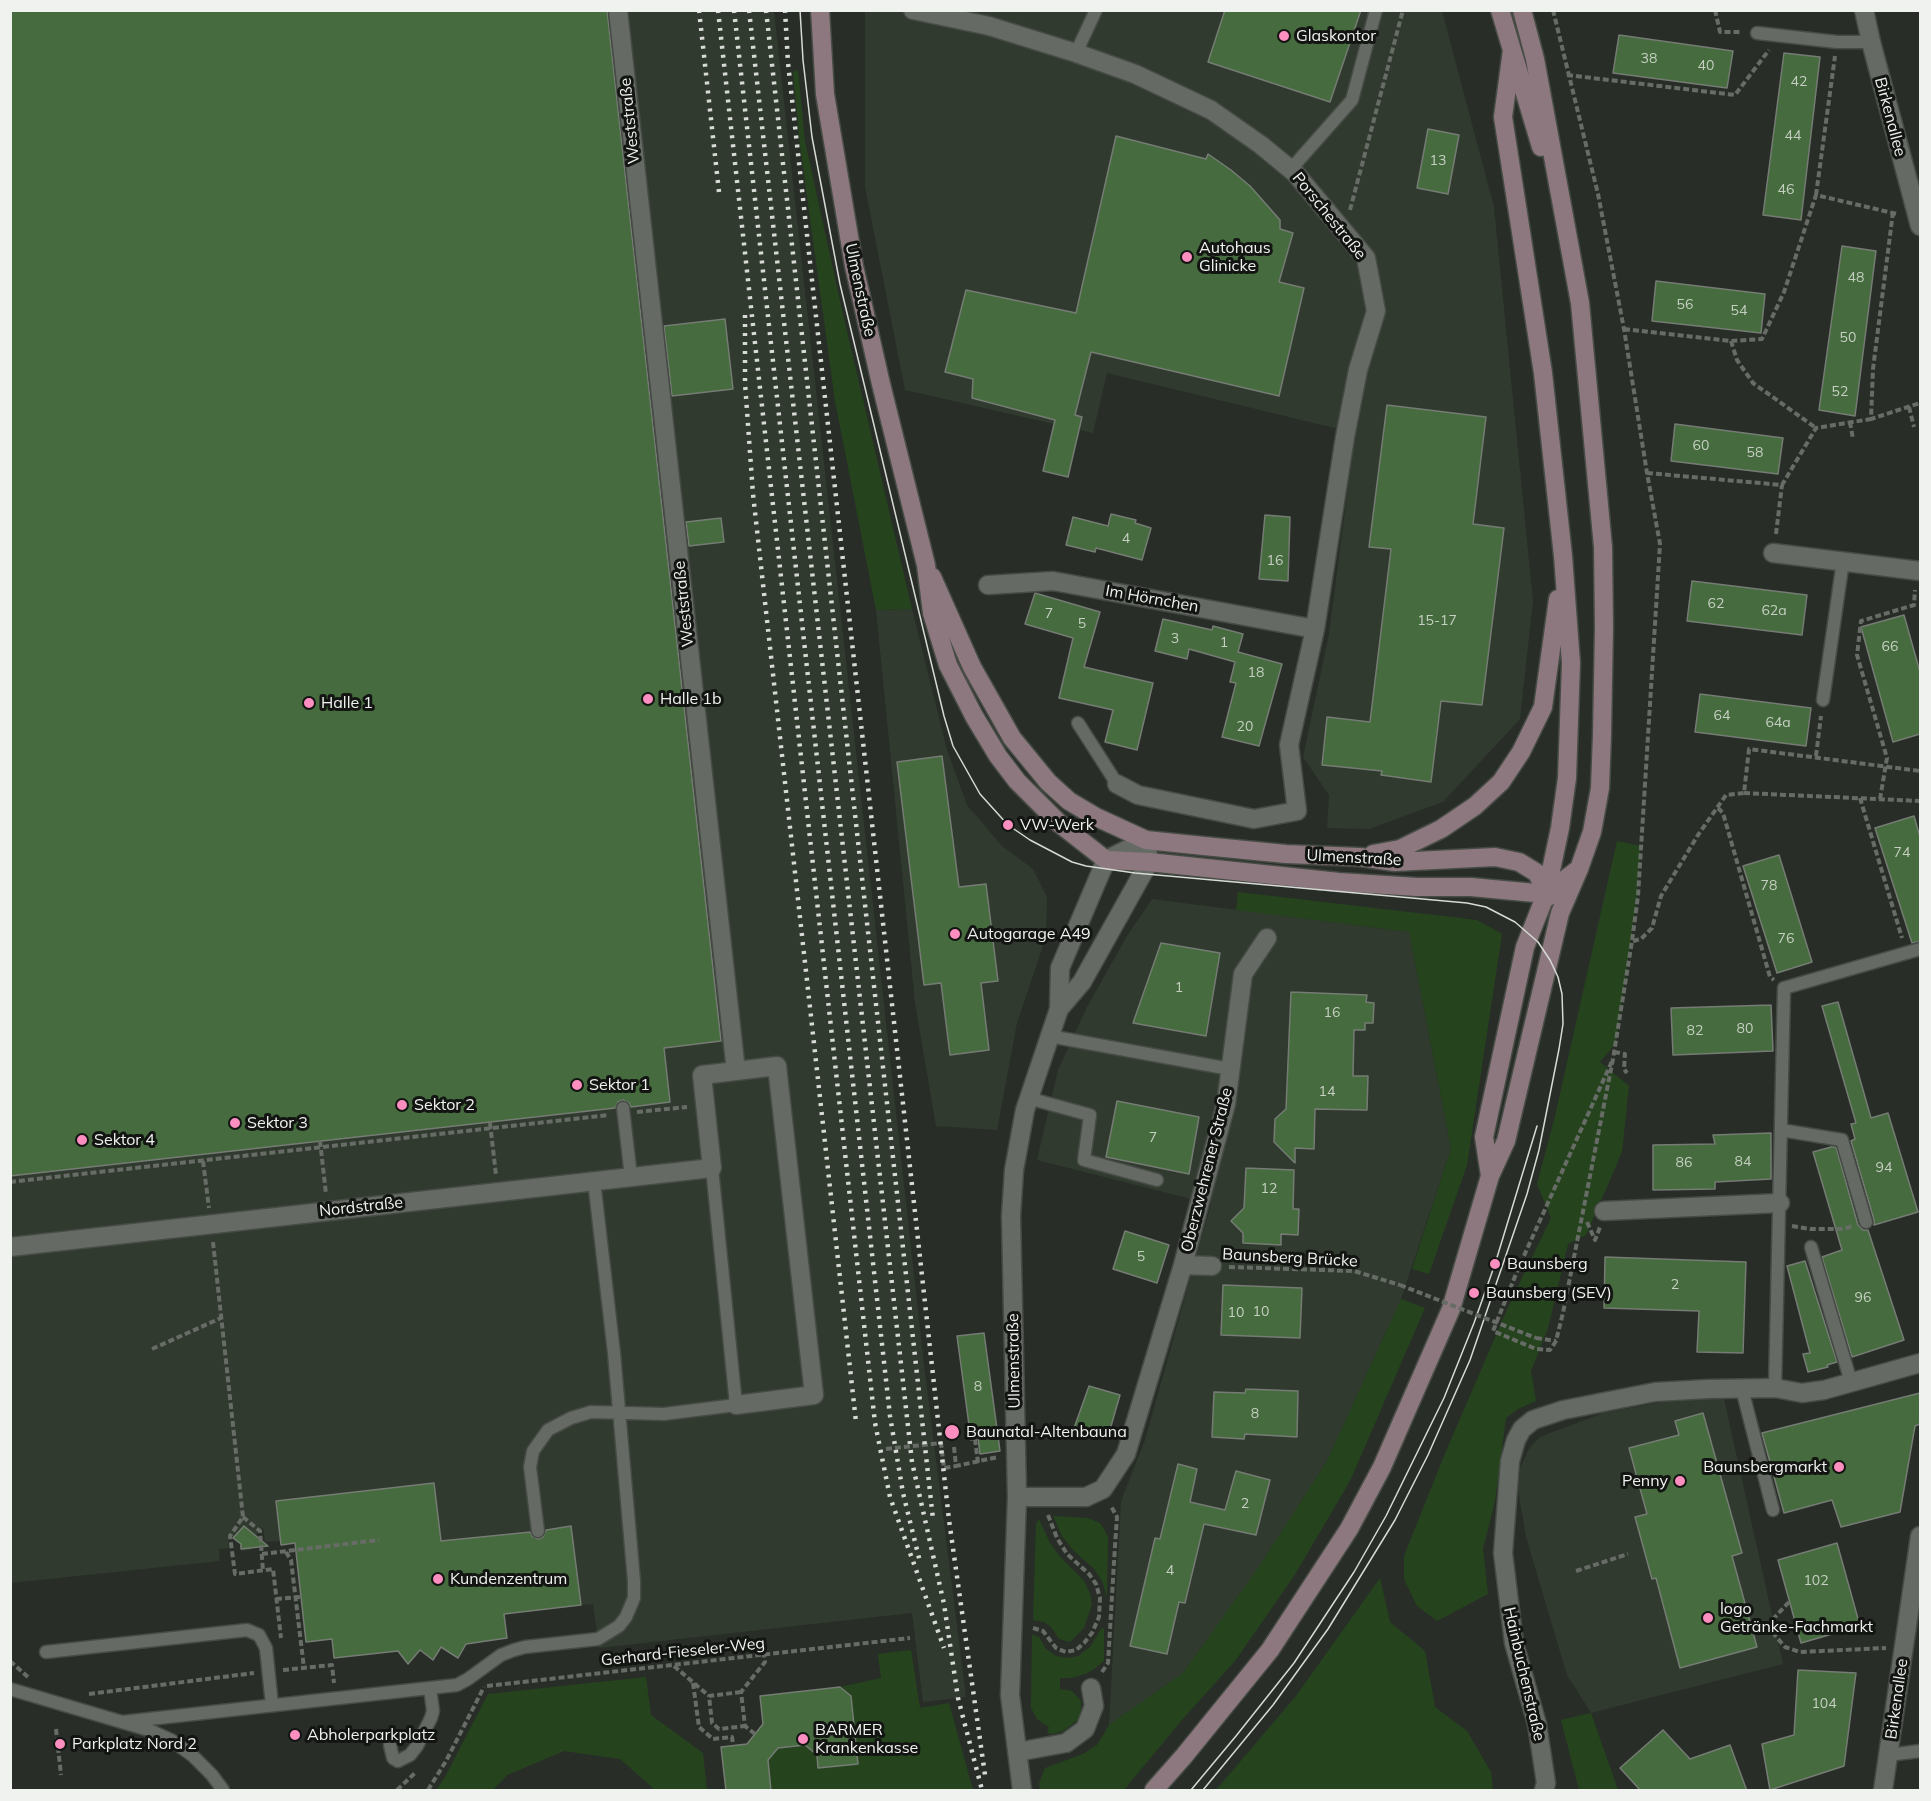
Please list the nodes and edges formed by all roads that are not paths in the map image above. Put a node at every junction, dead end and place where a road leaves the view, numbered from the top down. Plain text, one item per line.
1 (618, 10) edge
2 (820, 10) edge
3 (913, 10) edge
4 (1096, 10) edge
5 (1376, 10) edge
6 (1500, 10) edge
7 (1522, 10) edge
8 (1864, 10) edge
9 (949, 14) edge
10 (1757, 33) road end
11 (1871, 42) junction
12 (1512, 50) junction
13 (1076, 53) junction
14 (1291, 169) junction
15 (1920, 224) edge
16 (1567, 234) junction
17 (1773, 553) road end
18 (1563, 556) junction
19 (1843, 561) junction
20 (926, 565) junction
21 (1919, 571) edge
22 (988, 585) dead end
23 (1315, 629) junction
24 (1823, 700) road end
25 (1078, 723) dead end
26 (1118, 784) joint
27 (1146, 840) junction
28 (1360, 857) junction
29 (1106, 860) junction
30 (1149, 862) junction
31 (1578, 869) junction
32 (1546, 894) junction
33 (1560, 913) junction
34 (1267, 938) dead end
35 (1920, 949) edge
36 (1059, 1009) junction
37 (1050, 1036) junction
38 (1230, 1069) junction
39 (736, 1071) junction
40 (1028, 1098) junction
41 (623, 1111) road end
42 (1781, 1130) junction
43 (712, 1168) junction
44 (1490, 1176) junction
45 (631, 1177) junction
46 (1157, 1180) dead end
47 (594, 1181) junction
48 (1780, 1203) junction
49 (1604, 1211) dead end
50 (1866, 1222) road end
51 (10, 1247) edge
52 (1811, 1247) dead end
53 (1183, 1265) junction
54 (1212, 1266) road end
55 (1920, 1363) edge
56 (1851, 1382) junction
57 (1775, 1388) junction
58 (1742, 1389) junction
59 (736, 1405) junction
60 (618, 1413) junction
61 (1017, 1497) junction
62 (1773, 1510) dead end
63 (538, 1531) dead end
64 (1920, 1536) edge
65 (46, 1652) dead end
66 (430, 1688) junction
67 (1091, 1688) road end
68 (10, 1689) edge
69 (272, 1705) junction
70 (122, 1722) junction
71 (390, 1745) dead end
72 (1920, 1751) edge
73 (1017, 1752) junction
74 (1888, 1755) junction
75 (223, 1791) edge
76 (1022, 1791) edge
77 (1154, 1791) edge
78 (1544, 1791) edge
79 (1883, 1791) edge

1 - 39 street, Weststraße
2 - 20 main road, Ulmenstraße
3 - 9 street, Porschestraße
4 - 13 lane
5 - 14 lane
6 - 12 main road
7 - 16 main road
8 - 11 street, Birkenallee
9 - 13 street, Porschestraße
10 - 11 lane
11 - 15 street, Birkenallee
12 - 16 main road
12 - 18 main road
13 - 14 street, Porschestraße
14 - 23 street, Porschestraße
16 - 31 main road
17 - 19 street
18 - 28 main road
18 - 32 main road
19 - 21 street
19 - 24 lane
20 - 27 main road, Ulmenstraße
20 - 29 main road, Ulmenstraße
22 - 23 street, Im Hörnchen
23 - 26 street, Porschestraße
25 - 26 lane
27 - 28 main road, Ulmenstraße
27 - 29 street
27 - 30 street
28 - 32 main road, Ulmenstraße
29 - 30 main road, Ulmenstraße
29 - 36 street, Ulmenstraße
30 - 32 main road, Ulmenstraße
30 - 36 street, Ulmenstraße
31 - 32 main road
31 - 33 main road
32 - 33 main road, Ulmenstraße
32 - 44 main road
33 - 44 main road
34 - 38 street, Oberzwehrener Straße
35 - 42 lane
36 - 37 street, Ulmenstraße
37 - 38 lane
37 - 40 street, Ulmenstraße
38 - 53 street, Oberzwehrener Straße
39 - 43 street
39 - 59 street
40 - 46 lane
40 - 61 street, Ulmenstraße
41 - 45 lane
42 - 48 lane
42 - 50 lane
43 - 45 street, Nordstraße
43 - 59 lane
44 - 77 main road
45 - 47 street, Nordstraße
47 - 51 street, Nordstraße
47 - 60 lane
48 - 49 street
48 - 57 lane
52 - 56 lane
53 - 54 street, Oberzwehrener Straße
53 - 61 street, Oberzwehrener Straße
55 - 56 street, Hainbuchenstraße
56 - 57 street, Hainbuchenstraße
57 - 58 street, Hainbuchenstraße
58 - 62 lane
58 - 78 street, Hainbuchenstraße
59 - 60 lane
60 - 63 lane
60 - 66 lane
61 - 73 street, Ulmenstraße
64 - 74 street, Birkenallee
65 - 69 lane
66 - 69 lane
66 - 71 lane
67 - 73 street
68 - 70 lane
69 - 70 lane
70 - 75 lane
72 - 74 lane
73 - 76 street, Ulmenstraße
74 - 79 street, Birkenallee

